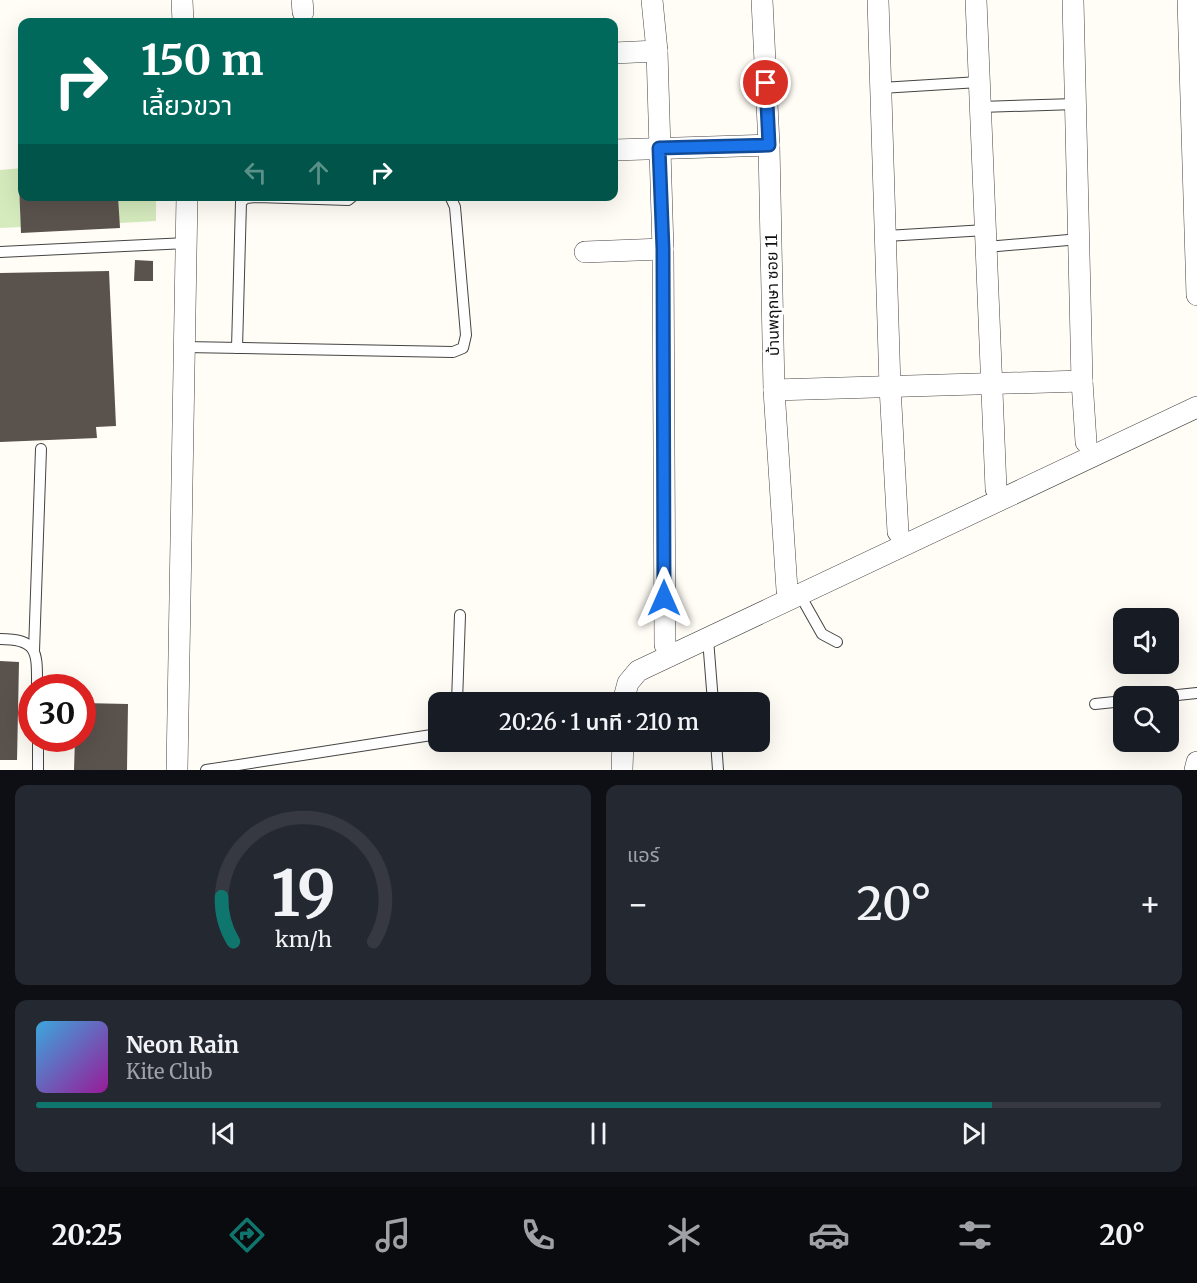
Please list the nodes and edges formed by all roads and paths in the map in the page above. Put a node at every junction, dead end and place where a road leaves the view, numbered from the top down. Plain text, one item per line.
1 (182, 0) edge
2 (652, 0) edge
3 (762, 0) edge
4 (878, 0) edge
5 (976, 0) edge
6 (1073, 0) edge
7 (1188, 0) edge
8 (183, 18) edge
9 (657, 51) junction
10 (618, 53) edge
11 (1193, 80) edge
12 (979, 82) junction
13 (881, 88) junction
14 (1076, 104) junction
15 (980, 107) junction
16 (769, 145) junction
17 (659, 148) junction
18 (618, 150) edge
19 (1195, 178) edge
20 (187, 201) edge
21 (242, 201) edge
22 (452, 201) edge
23 (886, 236) junction
24 (986, 238) junction
25 (1080, 239) junction
26 (187, 243) junction
27 (1196, 246) edge
28 (663, 249) junction
29 (0, 252) edge
30 (585, 252) dead end
31 (1197, 280) edge
32 (1197, 295) edge
33 (184, 346) junction
34 (237, 348) junction
35 (1082, 381) junction
36 (990, 384) junction
37 (890, 387) junction
38 (774, 390) junction
39 (1197, 407) edge
40 (1086, 442) dead end
41 (40, 449) dead end
42 (996, 489) dead end
43 (898, 532) dead end
44 (794, 593) junction
45 (460, 615) dead end
46 (0, 639) edge
47 (708, 639) junction
48 (837, 642) dead end
49 (665, 645) dead end
50 (34, 651) junction
51 (36, 674) edge
52 (457, 692) edge
53 (626, 692) edge
54 (712, 692) edge
55 (1197, 693) edge
56 (1179, 695) edge
57 (1113, 702) edge
58 (1095, 704) dead end
59 (428, 736) edge
60 (38, 752) edge
61 (623, 752) edge
62 (717, 752) edge
63 (1197, 762) edge
64 (38, 770) edge
65 (177, 770) edge
66 (206, 770) edge
67 (622, 770) edge
68 (718, 770) edge
69 (1195, 770) edge

1 - 8 street
2 - 9 street
3 - 16 street, บ้านพฤกษา ซอย 11
4 - 13 street
5 - 12 street
6 - 14 street
7 - 11 street
9 - 10 street
9 - 17 street
11 - 19 street
12 - 13 lane
12 - 15 street
13 - 23 street
14 - 15 lane
14 - 25 street
15 - 24 street
16 - 17 street
16 - 38 street, บ้านพฤกษา ซอย 11
17 - 18 street
17 - 28 street
19 - 27 street
20 - 26 street
21 - 34 lane
22 - 34 lane
23 - 24 lane
23 - 37 street
24 - 25 lane
24 - 36 street
25 - 35 street
26 - 29 lane
26 - 33 street
27 - 31 street
28 - 30 street
28 - 49 street
31 - 32 street
33 - 34 lane
33 - 65 street
35 - 36 street
35 - 40 street
36 - 37 street
36 - 42 street
37 - 38 street
37 - 43 street
38 - 44 street, บ้านพฤกษา ซอย 11
39 - 44 street
41 - 50 lane
44 - 47 street
44 - 48 lane
45 - 52 lane
46 - 50 lane
47 - 53 street
47 - 54 lane
50 - 51 lane
55 - 56 lane
57 - 58 lane
59 - 66 lane
60 - 64 lane
61 - 67 street
62 - 68 lane
63 - 69 street

